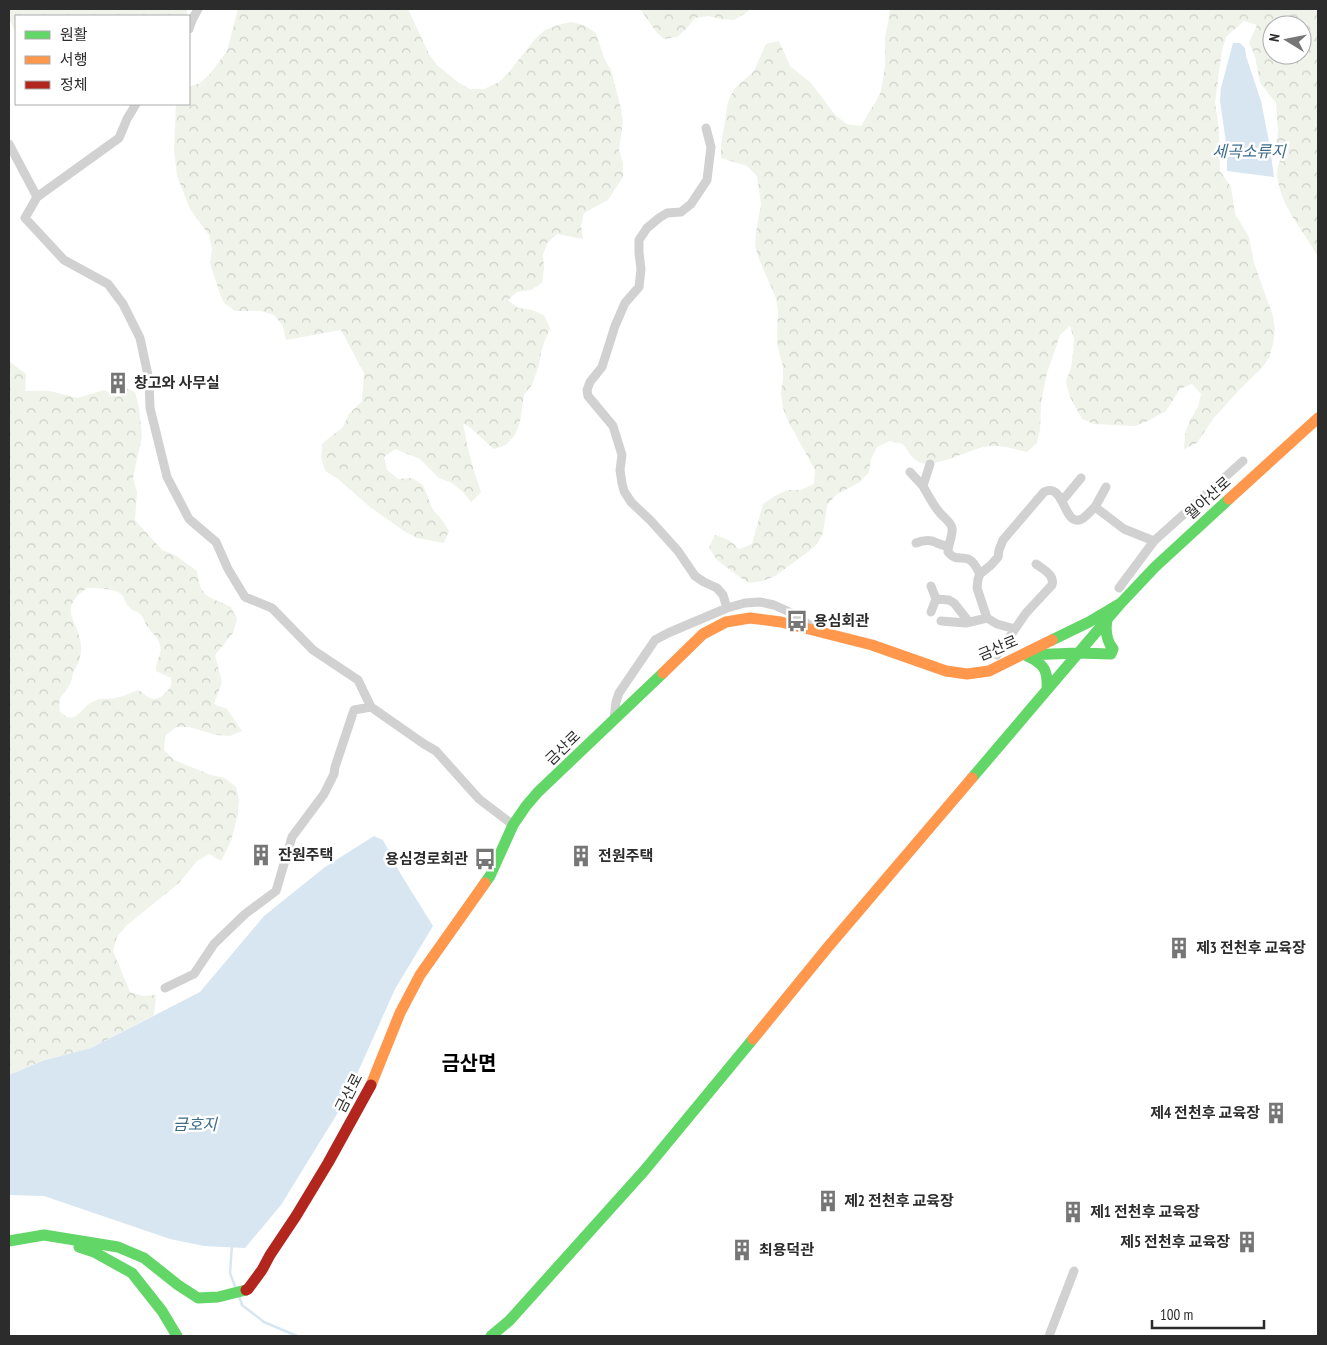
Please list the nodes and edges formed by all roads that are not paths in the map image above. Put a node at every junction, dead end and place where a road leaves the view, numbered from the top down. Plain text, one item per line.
1 (198, 9) edge
2 (190, 26) edge
3 (135, 105) edge
4 (706, 128) dead end
5 (9, 144) edge
6 (37, 197) junction
7 (1318, 418) edge
8 (1243, 461) dead end
9 (930, 464) dead end
10 (910, 472) dead end
11 (1081, 478) dead end
12 (923, 486) junction
13 (1106, 487) dead end
14 (1062, 502) junction
15 (1095, 507) junction
16 (1154, 541) junction
17 (916, 542) dead end
18 (948, 546) junction
19 (1036, 564) dead end
20 (980, 574) junction
21 (931, 586) dead end
22 (1119, 588) dead end
23 (936, 599) junction
24 (1121, 603) junction
25 (727, 608) junction
26 (931, 612) dead end
27 (987, 618) junction
28 (1106, 620) junction
29 (941, 621) dead end
30 (969, 622) junction
31 (1015, 629) junction
32 (813, 630) junction
33 (1078, 653) junction
34 (997, 655) dead end
35 (1022, 655) junction
36 (1047, 690) junction
37 (371, 707) junction
38 (614, 720) junction
39 (513, 825) junction
40 (165, 988) dead end
41 (44, 1236) junction
42 (9, 1240) edge
43 (1074, 1270) dead end
44 (178, 1336) edge
45 (491, 1336) edge
46 (1049, 1336) edge

1 - 2 street
3 - 6 street
4 - 25 street
5 - 6 street
6 - 37 street
7 - 24 street, 월아산로
8 - 16 street
9 - 12 street
10 - 12 street
11 - 14 street
12 - 18 street
13 - 15 street
14 - 15 street
14 - 20 street
15 - 16 street
16 - 22 street
17 - 18 street
18 - 20 street
19 - 31 street
20 - 27 street
21 - 23 street
23 - 26 street
23 - 30 street
24 - 28 street
24 - 35 street, 금산로
25 - 32 street
25 - 38 street
27 - 30 street
27 - 31 street
28 - 33 street
28 - 33 street
29 - 30 street
31 - 34 street
32 - 35 street, 금산로
32 - 38 street, 금산로
33 - 35 street
33 - 36 street
35 - 36 street
36 - 45 street
37 - 39 street
37 - 40 street
38 - 39 street, 금산로
39 - 41 street, 금산로
41 - 42 street
41 - 44 street
43 - 46 street

